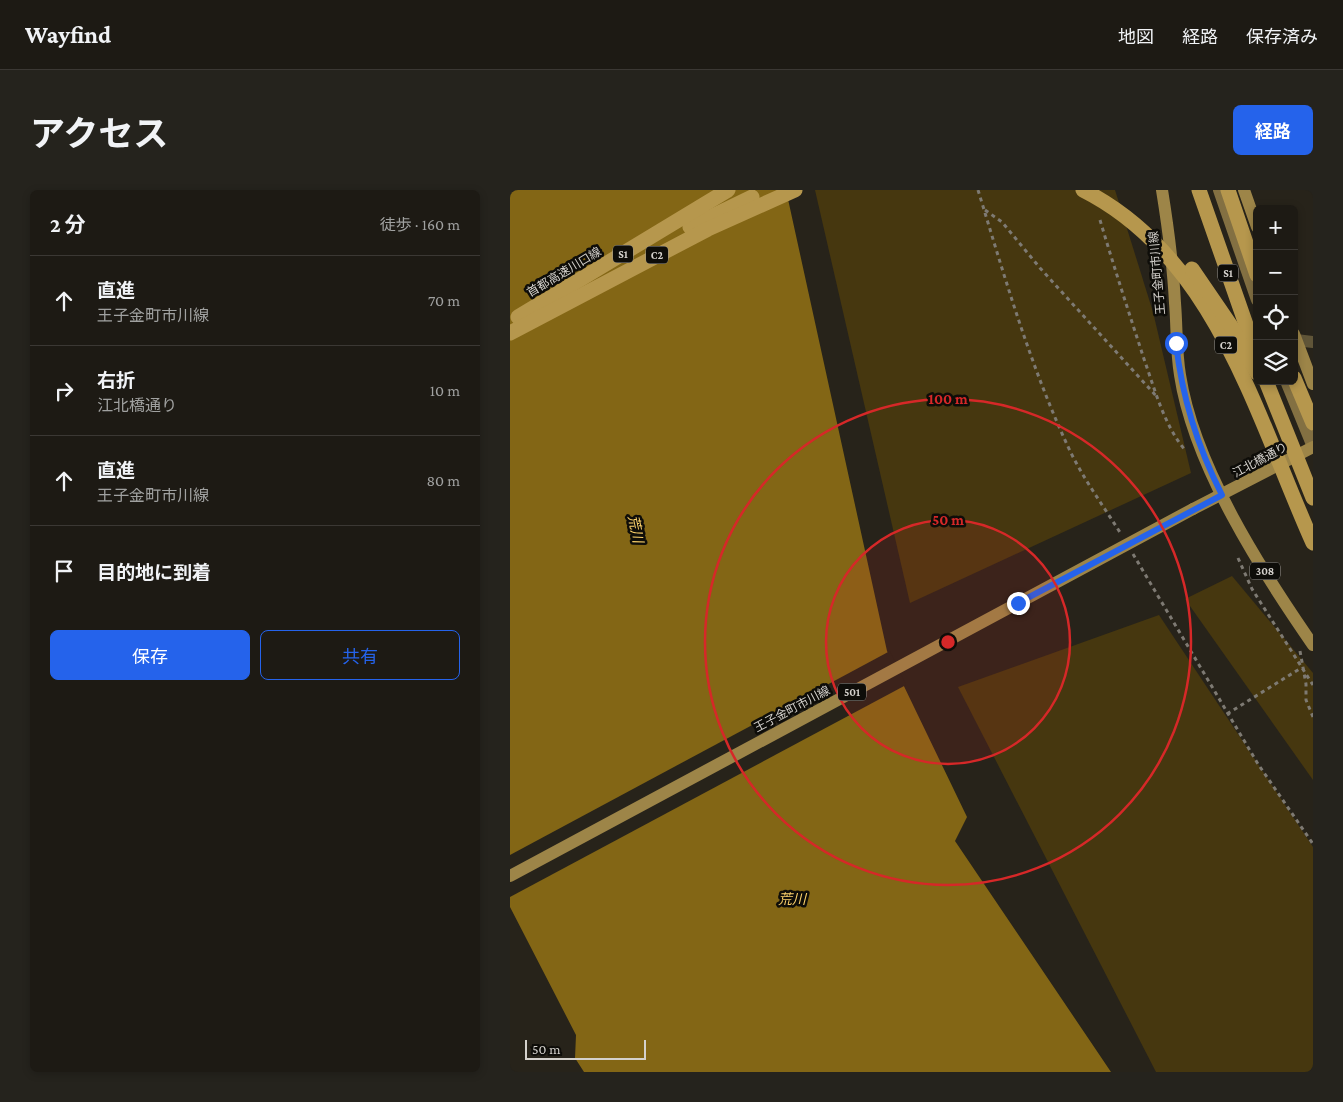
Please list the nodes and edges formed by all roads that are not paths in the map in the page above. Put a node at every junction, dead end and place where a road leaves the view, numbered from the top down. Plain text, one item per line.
1 (728, 190) edge
2 (750, 190) edge
3 (767, 190) edge
4 (794, 190) edge
5 (1083, 190) edge
6 (1101, 190) edge
7 (1162, 190) edge
8 (1200, 190) edge
9 (1219, 190) edge
10 (1228, 190) edge
11 (1244, 190) edge
12 (1253, 216) edge
13 (1253, 263) edge
14 (1255, 295) edge
15 (515, 324) edge
16 (1298, 338) edge
17 (1296, 340) edge
18 (1313, 342) edge
19 (1253, 344) edge
20 (1253, 366) edge
21 (1313, 384) edge
22 (1263, 385) edge
23 (1268, 385) edge
24 (1288, 385) edge
25 (1296, 385) edge
26 (1310, 425) edge
27 (1313, 447) edge
28 (1313, 481) edge
29 (1222, 495) junction
30 (1313, 498) edge
31 (1193, 509) joint
32 (1313, 543) edge
33 (1313, 645) edge
34 (510, 876) edge

1 - 15 highway, 首都高速川口線 / S1
2 - 15 highway, S1
3 - 15 highway, C2
4 - 15 highway, C2
5 - 32 highway, C2, bridge
6 - 20 highway, C2, bridge
7 - 29 main road, 王子金町市川線
8 - 19 highway, S1
9 - 14 main road
10 - 13 highway, S1
11 - 12 main road
16 - 18 street
17 - 21 main road
22 - 28 highway, bridge
23 - 30 highway, bridge
24 - 26 main road
25 - 26 highway
26 - 27 main road
27 - 29 main road, 江北橋通り, bridge
29 - 31 main road, 江北橋通り / 501
29 - 33 main road, 308
31 - 34 main road, 王子金町市川線 / 501, bridge

